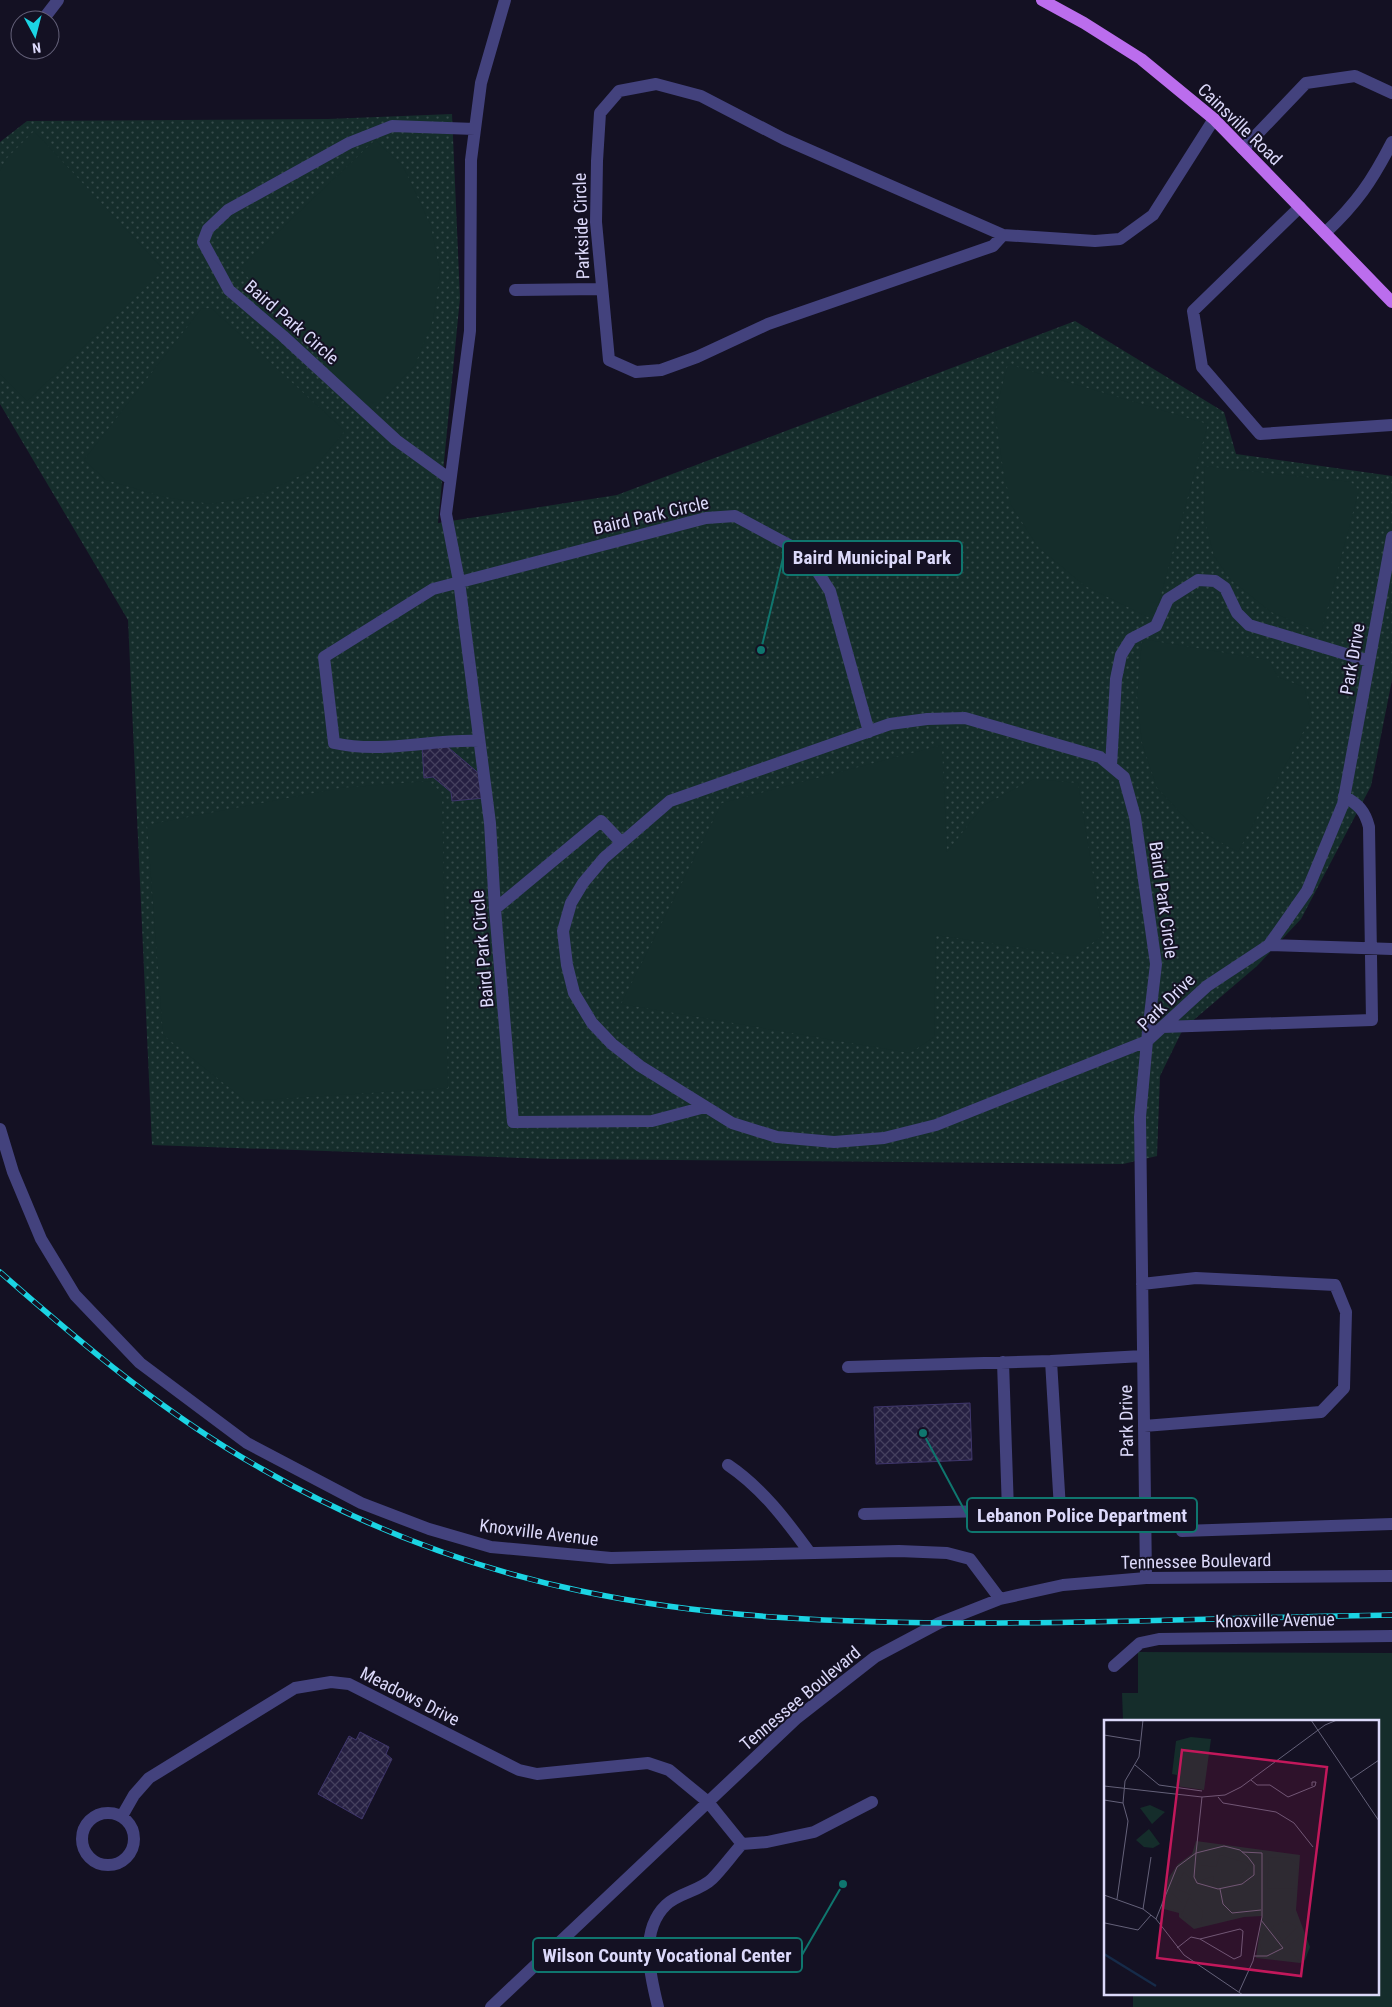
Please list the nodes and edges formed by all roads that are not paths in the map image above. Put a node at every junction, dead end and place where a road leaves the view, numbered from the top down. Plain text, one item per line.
1 (58, 0) edge
2 (505, 0) edge
3 (1042, 0) edge
4 (50, 10) edge
5 (1392, 93) edge
6 (1214, 119) junction
7 (475, 128) junction
8 (1392, 142) edge
9 (1243, 149) junction
10 (1300, 207) junction
11 (1325, 233) junction
12 (1003, 235) junction
13 (601, 289) junction
14 (515, 290) dead end
15 (1392, 302) edge
16 (1392, 425) edge
17 (450, 479) junction
18 (1392, 537) edge
19 (458, 581) junction
20 (1369, 661) junction
21 (869, 732) junction
22 (479, 741) junction
23 (1111, 766) junction
24 (1344, 796) junction
25 (622, 842) junction
26 (494, 909) junction
27 (1269, 945) junction
28 (1371, 948) junction
29 (1392, 949) edge
30 (1162, 1027) junction
31 (1147, 1041) junction
32 (705, 1107) junction
33 (0, 1129) edge
34 (1142, 1284) junction
35 (1143, 1356) junction
36 (1052, 1361) junction
37 (1003, 1362) junction
38 (848, 1367) dead end
39 (1144, 1426) junction
40 (728, 1465) dead end
41 (1145, 1507) junction
42 (1060, 1509) junction
43 (1008, 1511) junction
44 (864, 1514) dead end
45 (1392, 1524) edge
46 (1182, 1531) dead end
47 (810, 1553) junction
48 (1392, 1576) edge
49 (1146, 1578) junction
50 (1000, 1599) junction
51 (1392, 1636) edge
52 (1114, 1666) dead end
53 (708, 1802) junction
54 (872, 1802) dead end
55 (122, 1816) junction
56 (742, 1844) junction
57 (491, 2007) edge
58 (658, 2007) edge

1 - 4 street
2 - 7 street, Baird Park Circle
3 - 6 main road, Cainsville Road
5 - 9 street
6 - 9 main road, Cainsville Road
6 - 12 street, Parkside Circle
7 - 17 street, Baird Park Circle
7 - 17 street, Baird Park Circle
8 - 11 street
9 - 10 main road, Cainsville Road
10 - 11 main road, Cainsville Road
10 - 16 street
11 - 15 main road, Cainsville Road
12 - 13 street, Parkside Circle
12 - 13 street, Parkside Circle
13 - 14 street
17 - 19 street, Baird Park Circle
18 - 20 street, Park Drive
19 - 21 street, Baird Park Circle
19 - 22 street, Baird Park Circle
19 - 22 street
20 - 23 street
20 - 24 street, Park Drive
21 - 23 street, Baird Park Circle
21 - 25 street, Baird Park Circle
22 - 26 street, Baird Park Circle
23 - 31 street, Baird Park Circle
24 - 27 street, Park Drive
24 - 28 street
25 - 26 street
25 - 32 street, Baird Park Circle
26 - 32 street, Baird Park Circle
27 - 28 street
27 - 30 street, Park Drive
28 - 29 street
28 - 30 street
30 - 31 street, Park Drive
31 - 32 street, Baird Park Circle
31 - 34 street, Park Drive
33 - 47 street, Knoxville Avenue
34 - 35 street, Park Drive
34 - 39 street
35 - 36 street
35 - 39 street, Park Drive
36 - 37 street
36 - 42 street
37 - 38 street
37 - 43 street
39 - 41 street, Park Drive
40 - 47 street
41 - 42 street
41 - 49 street, Park Drive
42 - 43 street
43 - 44 street
45 - 46 street
47 - 50 street, Knoxville Avenue
48 - 49 street, Tennessee Boulevard
49 - 50 street, Tennessee Boulevard
50 - 53 street, Tennessee Boulevard
51 - 52 street, Knoxville Avenue
53 - 55 street, Meadows Drive
53 - 56 street, Meadows Drive
53 - 57 street, Tennessee Boulevard
54 - 56 street
55 - 55 street
56 - 58 street

